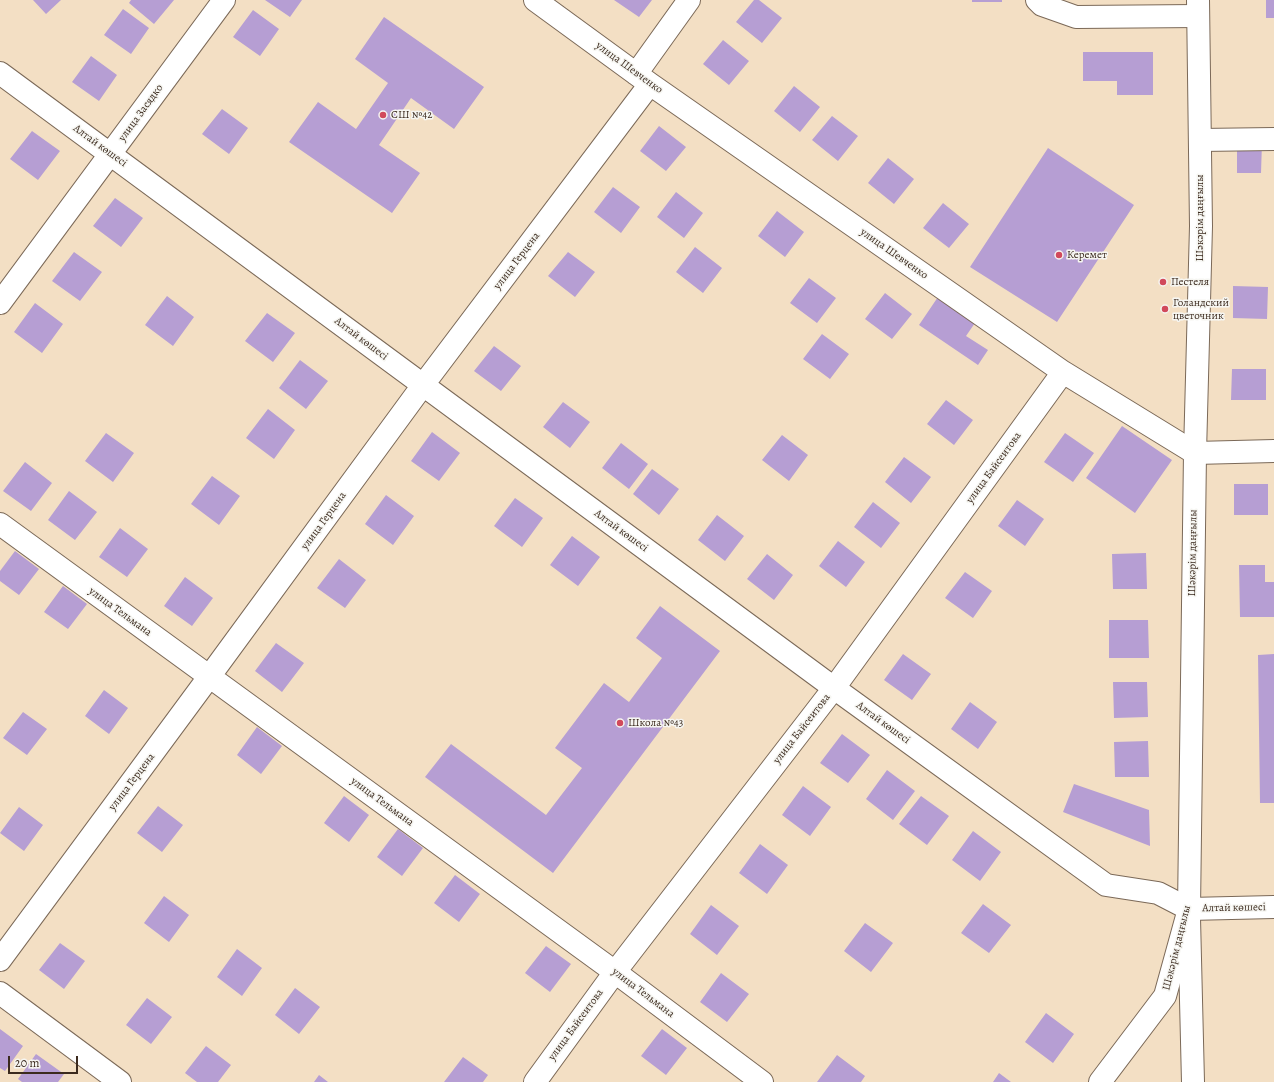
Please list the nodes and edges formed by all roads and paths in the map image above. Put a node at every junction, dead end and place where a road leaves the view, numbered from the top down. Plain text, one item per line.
1 (224, 0) edge
2 (536, 0) edge
3 (689, 0) edge
4 (1038, 0) edge
5 (1198, 8) edge
6 (0, 73) edge
7 (643, 79) junction
8 (1274, 139) edge
9 (1200, 140) junction
10 (111, 154) junction
11 (0, 303) edge
12 (1063, 372) junction
13 (423, 385) junction
14 (1274, 451) edge
15 (1194, 453) junction
16 (0, 524) edge
17 (210, 677) junction
18 (834, 688) junction
19 (1274, 907) edge
20 (1189, 909) junction
21 (0, 960) edge
22 (615, 972) junction
23 (0, 993) edge
24 (120, 1082) edge
25 (535, 1082) edge
26 (762, 1082) edge
27 (1100, 1082) edge
28 (1193, 1082) edge

1 - 10 street, улица Засядко
2 - 7 street, улица Шевченко
3 - 7 street, улица Герцена
4 - 5 street
5 - 9 street, Шәкәрім даңғылы
6 - 10 street, Алтай көшесі
7 - 12 street, улица Шевченко
7 - 13 street, улица Герцена
8 - 9 street
9 - 15 street, Шәкәрім даңғылы
10 - 11 street, улица Засядко
10 - 13 street, Алтай көшесі
12 - 15 street, улица Шевченко
12 - 18 street, улица Байсеитова
13 - 17 street, улица Герцена
13 - 18 street, Алтай көшесі
14 - 15 street
15 - 20 street, Шәкәрім даңғылы
16 - 17 street, улица Тельмана
17 - 21 street, улица Герцена
17 - 22 street, улица Тельмана
18 - 20 street, Алтай көшесі
18 - 22 street, улица Байсеитова
19 - 20 street, Алтай көшесі
20 - 27 street, Шәкәрім даңғылы
20 - 28 street
22 - 25 street, улица Байсеитова
22 - 26 street, улица Тельмана
23 - 24 street

